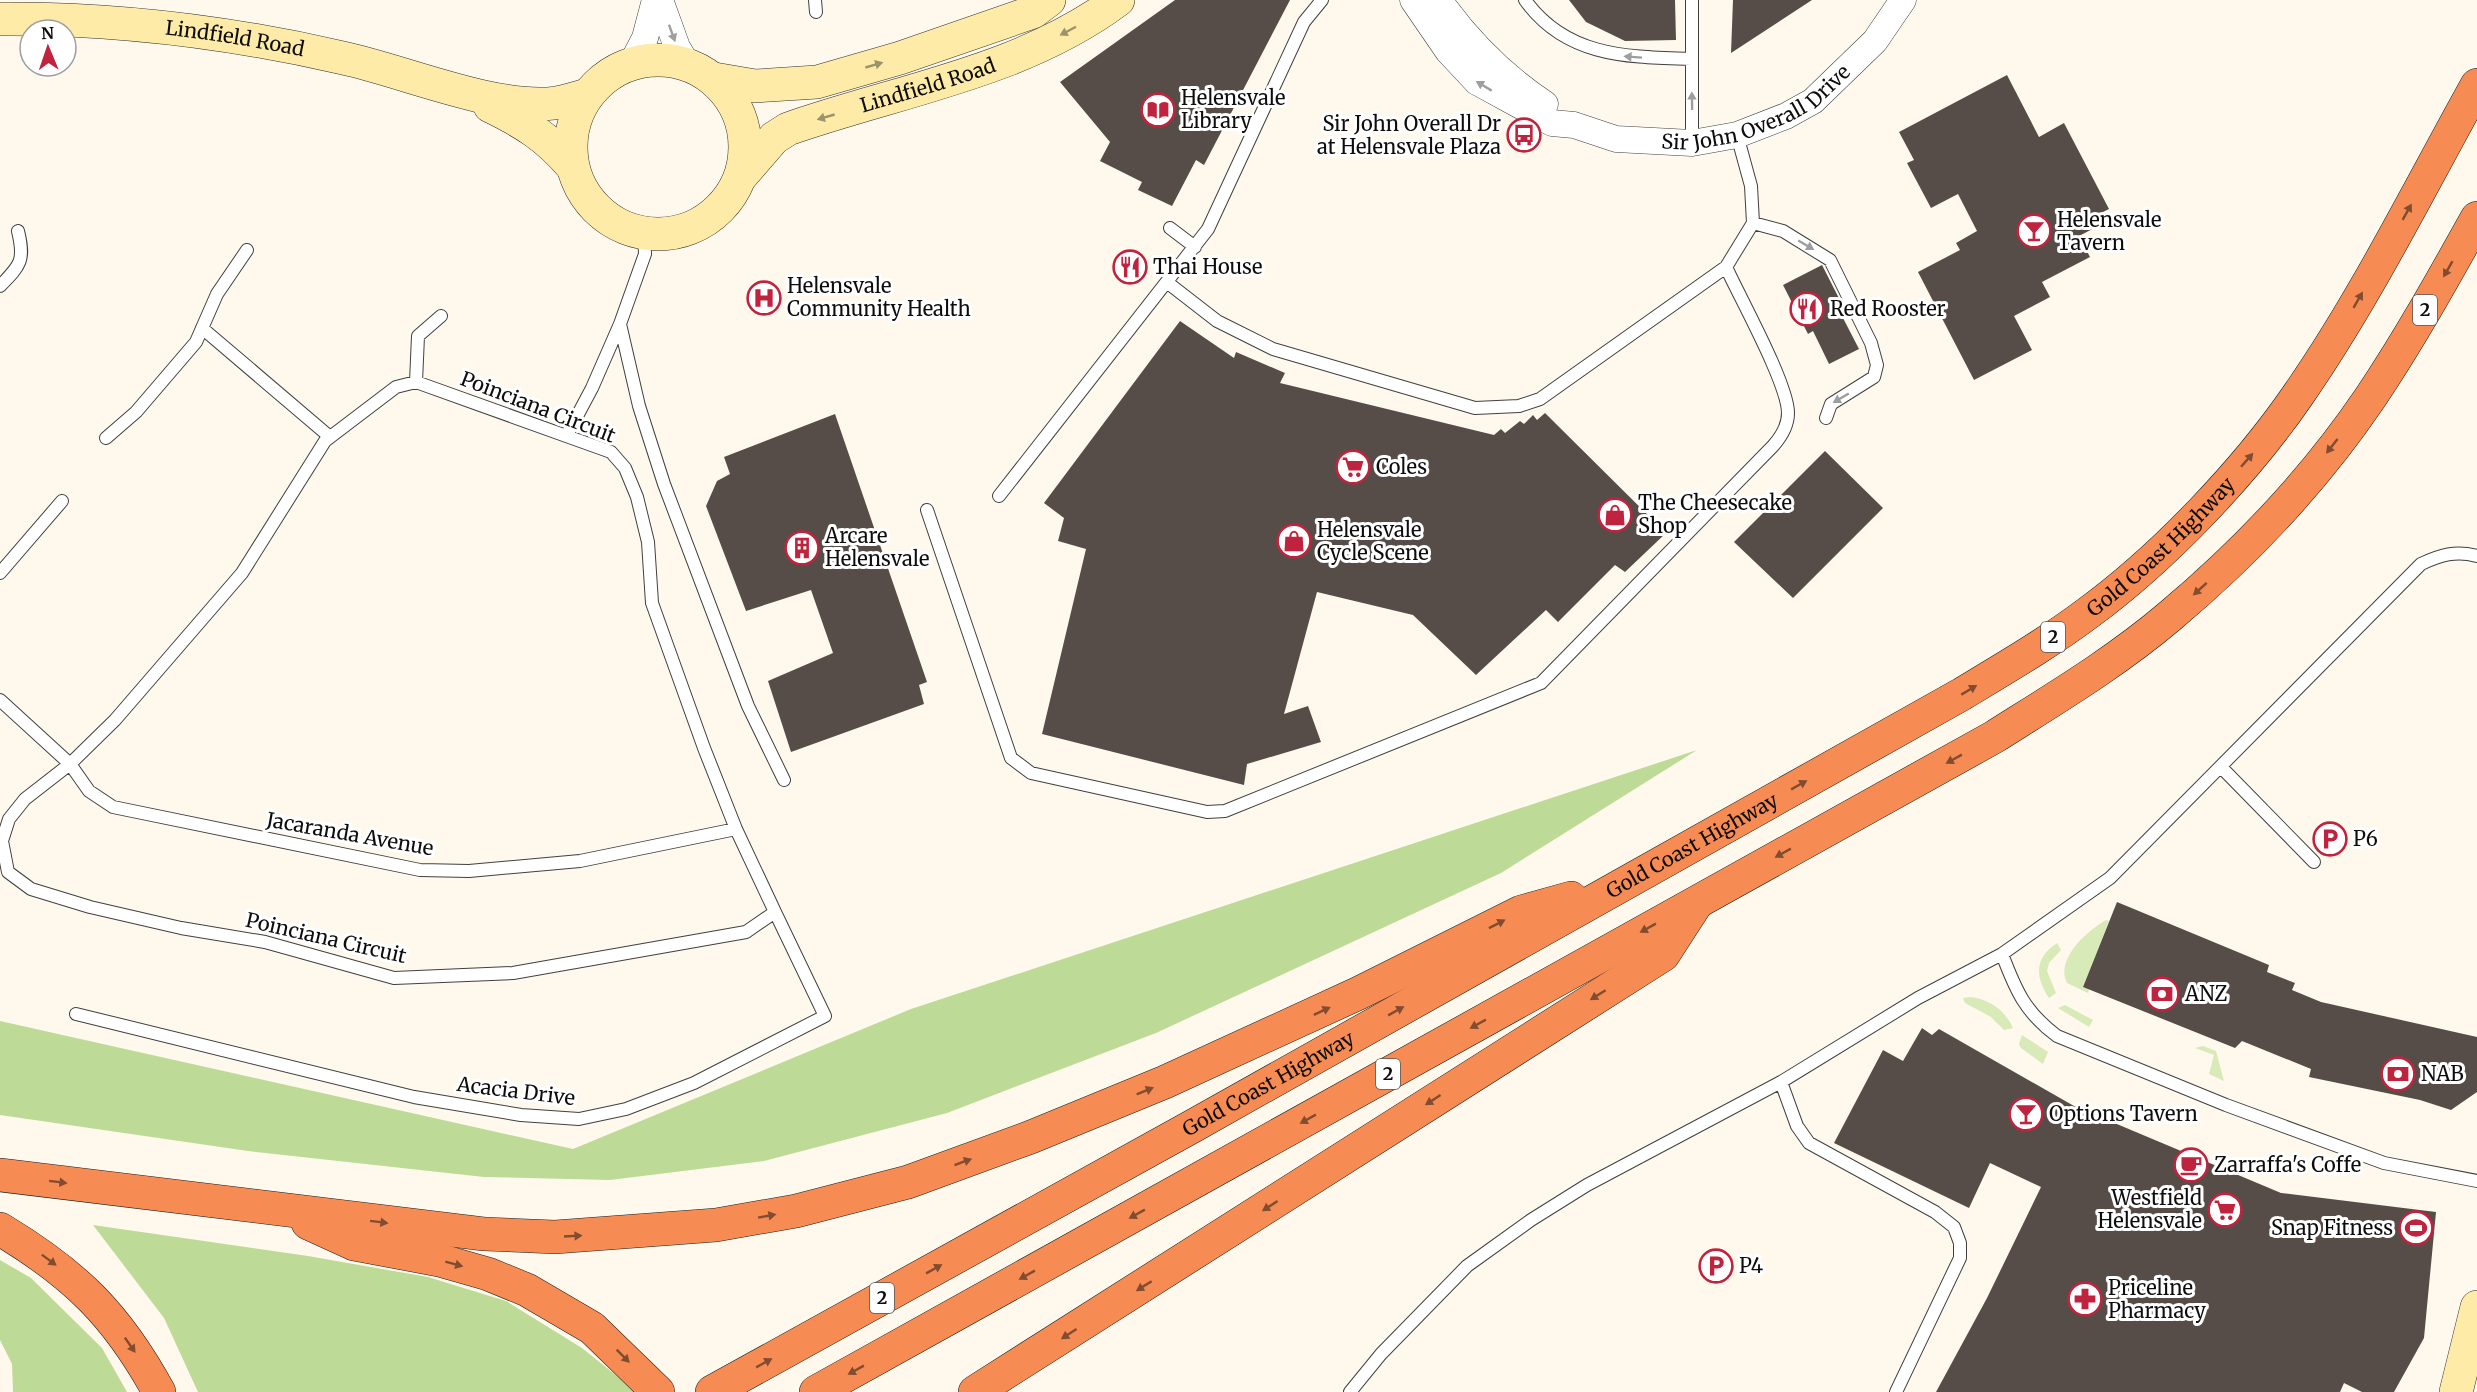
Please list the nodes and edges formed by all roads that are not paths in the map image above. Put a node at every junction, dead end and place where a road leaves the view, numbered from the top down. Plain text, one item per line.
1 (658, 0) edge
2 (1049, 0) edge
3 (1118, 0) edge
4 (1322, 0) edge
5 (1413, 0) edge
6 (1438, 0) edge
7 (1525, 0) edge
8 (1692, 0) edge
9 (1903, 0) edge
10 (0, 19) edge
11 (1691, 59) junction
12 (632, 63) junction
13 (700, 71) junction
14 (2477, 85) edge
15 (462, 91) junction
16 (587, 95) junction
17 (1574, 125) junction
18 (1737, 135) junction
19 (1692, 143) junction
20 (572, 166) junction
21 (742, 175) junction
22 (2477, 218) edge
23 (1752, 223) junction
24 (1170, 228) dead end
25 (18, 231) dead end
26 (644, 234) junction
27 (1195, 247) junction
28 (247, 250) dead end
29 (1726, 267) junction
30 (1168, 283) junction
31 (0, 286) edge
32 (441, 316) dead end
33 (620, 324) junction
34 (202, 328) junction
35 (416, 382) junction
36 (1826, 418) dead end
37 (567, 435) junction
38 (330, 437) junction
39 (106, 438) dead end
40 (999, 496) dead end
41 (62, 501) dead end
42 (927, 510) dead end
43 (2477, 556) edge
44 (0, 573) edge
45 (0, 700) edge
46 (70, 764) junction
47 (2221, 767) junction
48 (784, 780) dead end
49 (736, 829) junction
50 (2314, 861) dead end
51 (1619, 885) junction
52 (1699, 900) junction
53 (775, 912) junction
54 (2002, 954) junction
55 (76, 1014) dead end
56 (1781, 1082) junction
57 (0, 1175) edge
58 (2477, 1180) edge
59 (279, 1210) junction
60 (0, 1229) edge
61 (2477, 1307) edge
62 (1031, 1357) junction
63 (159, 1392) edge
64 (658, 1392) edge
65 (712, 1392) edge
66 (816, 1392) edge
67 (975, 1392) edge
68 (1006, 1392) edge
69 (1350, 1392) edge
70 (1896, 1392) edge
71 (2456, 1392) edge

1 - 12 street
1 -> 13 street
13 -> 2 street, Lindfield Road
3 -> 21 street, Lindfield Road
4 - 27 lane
17 -> 5 street, Sir John Overall Drive
6 - 17 street, Sir John Overall Drive
11 -> 7 lane
8 - 11 lane
9 - 18 street, Sir John Overall Drive
10 - 15 street, Lindfield Road
19 -> 11 lane
12 - 13 street
12 - 16 street
13 - 21 street
51 -> 14 highway, Gold Coast Highway / 2
15 - 16 street, Lindfield Road
15 - 20 street, Lindfield Road
16 - 20 street
17 - 19 street, Sir John Overall Drive
18 - 19 street, Sir John Overall Drive
18 - 23 lane
20 - 26 street
21 - 26 street
22 -> 52 highway, 2
23 - 29 lane
23 -> 36 lane
24 - 27 lane
25 - 31 lane
26 - 33 lane
27 - 30 lane
28 - 34 lane
29 - 30 lane
29 - 42 lane
30 - 40 lane
32 - 35 lane
33 - 37 lane
33 - 48 lane
34 - 38 lane
34 - 39 lane
35 - 37 lane, Poinciana Circuit
35 - 38 lane, Poinciana Circuit
37 - 49 lane, Poinciana Circuit
38 - 46 lane, Poinciana Circuit
41 - 44 lane
43 - 47 lane
45 - 46 lane, Jacaranda Avenue
46 - 49 lane, Jacaranda Avenue
46 - 53 lane, Poinciana Circuit
47 - 50 lane
47 - 54 lane
49 - 53 lane, Poinciana Circuit
59 -> 51 highway
65 -> 51 highway, Gold Coast Highway / 2
52 -> 62 highway
52 -> 66 highway, 2
53 - 55 lane, Acacia Drive
54 - 56 lane
54 - 58 lane
56 - 69 lane
56 - 70 lane
57 -> 59 highway
59 -> 64 highway
60 -> 63 highway
61 - 71 street
62 - 67 highway
62 - 68 street

